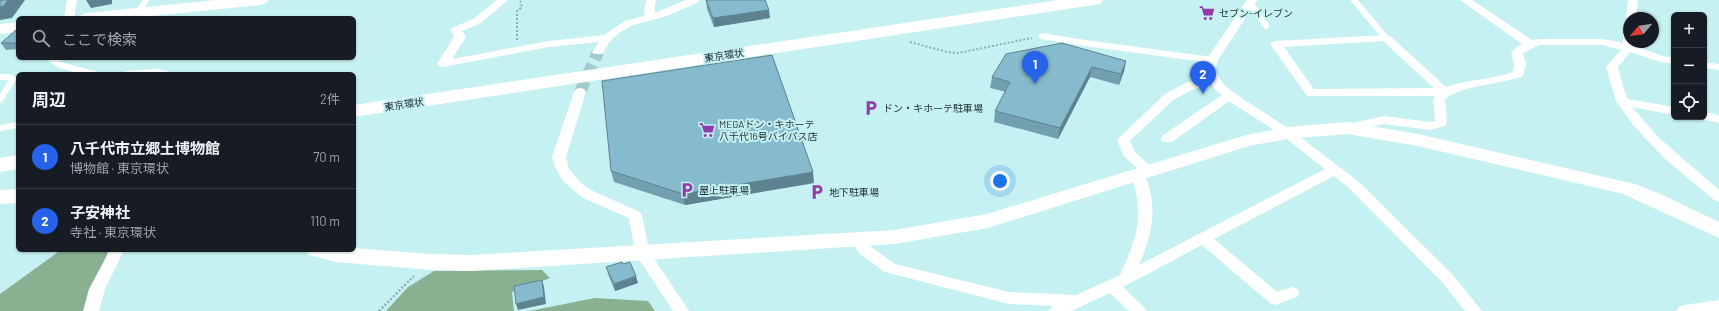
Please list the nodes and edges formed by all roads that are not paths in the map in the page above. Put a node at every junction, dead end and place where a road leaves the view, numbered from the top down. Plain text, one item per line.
1 (72, 0) edge
2 (261, 0) edge
3 (503, 0) edge
4 (652, 0) edge
5 (695, 0) edge
6 (1027, 0) edge
7 (1094, 0) edge
8 (1354, 0) edge
9 (1465, 0) edge
10 (1633, 0) edge
11 (239, 1) edge
12 (1251, 1) edge
13 (142, 6) edge
14 (1632, 12) edge
15 (69, 16) edge
16 (96, 16) edge
17 (649, 18) junction
18 (16, 26) edge
19 (1266, 26) dead end
20 (0, 29) edge
21 (1042, 36) road end
22 (606, 38) junction
23 (1386, 38) junction
24 (1530, 44) junction
25 (1623, 47) edge
26 (1628, 48) joint
27 (598, 52) tunnel mouth
28 (53, 60) edge
29 (1212, 60) junction
30 (1671, 61) edge
31 (1707, 65) edge
32 (1719, 67) edge
33 (86, 72) edge
34 (0, 77) edge
35 (1213, 79) junction
36 (580, 92) tunnel mouth
37 (1445, 92) junction
38 (1229, 95) junction
39 (0, 100) edge
40 (356, 100) edge
41 (1622, 101) junction
42 (1671, 109) edge
43 (356, 111) edge
44 (1707, 117) edge
45 (1719, 119) edge
46 (16, 125) edge
47 (0, 128) edge
48 (1347, 128) junction
49 (1287, 133) junction
50 (1167, 139) dead end
51 (16, 150) edge
52 (0, 153) edge
53 (16, 162) edge
54 (0, 164) edge
55 (1335, 170) junction
56 (1144, 173) junction
57 (16, 196) edge
58 (0, 197) edge
59 (1719, 197) edge
60 (1719, 231) edge
61 (1204, 238) junction
62 (856, 239) junction
63 (116, 252) edge
64 (326, 252) edge
65 (642, 252) junction
66 (1126, 278) junction
67 (1112, 286) junction
68 (1292, 293) dead end
69 (1077, 301) junction
70 (1719, 306) edge
71 (91, 311) edge
72 (681, 311) edge
73 (1056, 311) edge
74 (1139, 311) edge
75 (1474, 311) edge
76 (1684, 311) edge

1 - 15 street
2 - 11 street
3 - 22 street
4 - 17 street
5 - 17 street
6 - 40 highway, 東京環状
7 - 43 highway, 東京環状
8 - 23 lane
9 - 24 street
10 - 14 street
11 - 13 street
12 - 19 lane
12 - 29 street
13 - 16 street
17 - 22 street
18 - 20 street
21 - 29 lane
22 - 27 street
23 - 37 street
23 - 37 street
24 - 25 street
24 - 37 street
26 - 30 street
26 - 41 street
28 - 33 lane
29 - 35 street
31 - 32 street
34 - 39 lane
35 - 38 street
35 - 56 street
36 - 65 street
37 - 48 street
38 - 49 street
38 - 50 street
41 - 42 street
41 - 59 street
44 - 45 street
46 - 47 lane
48 - 49 street
48 - 60 street
49 - 55 street
49 - 56 street
51 - 52 highway
53 - 54 highway
55 - 61 street
55 - 75 street
56 - 62 street
56 - 66 street
57 - 58 street
61 - 66 street
61 - 68 street
62 - 65 street
62 - 69 street
63 - 71 street
64 - 65 street
65 - 72 street
66 - 67 street
67 - 69 street
67 - 74 street
69 - 73 street
70 - 76 street

